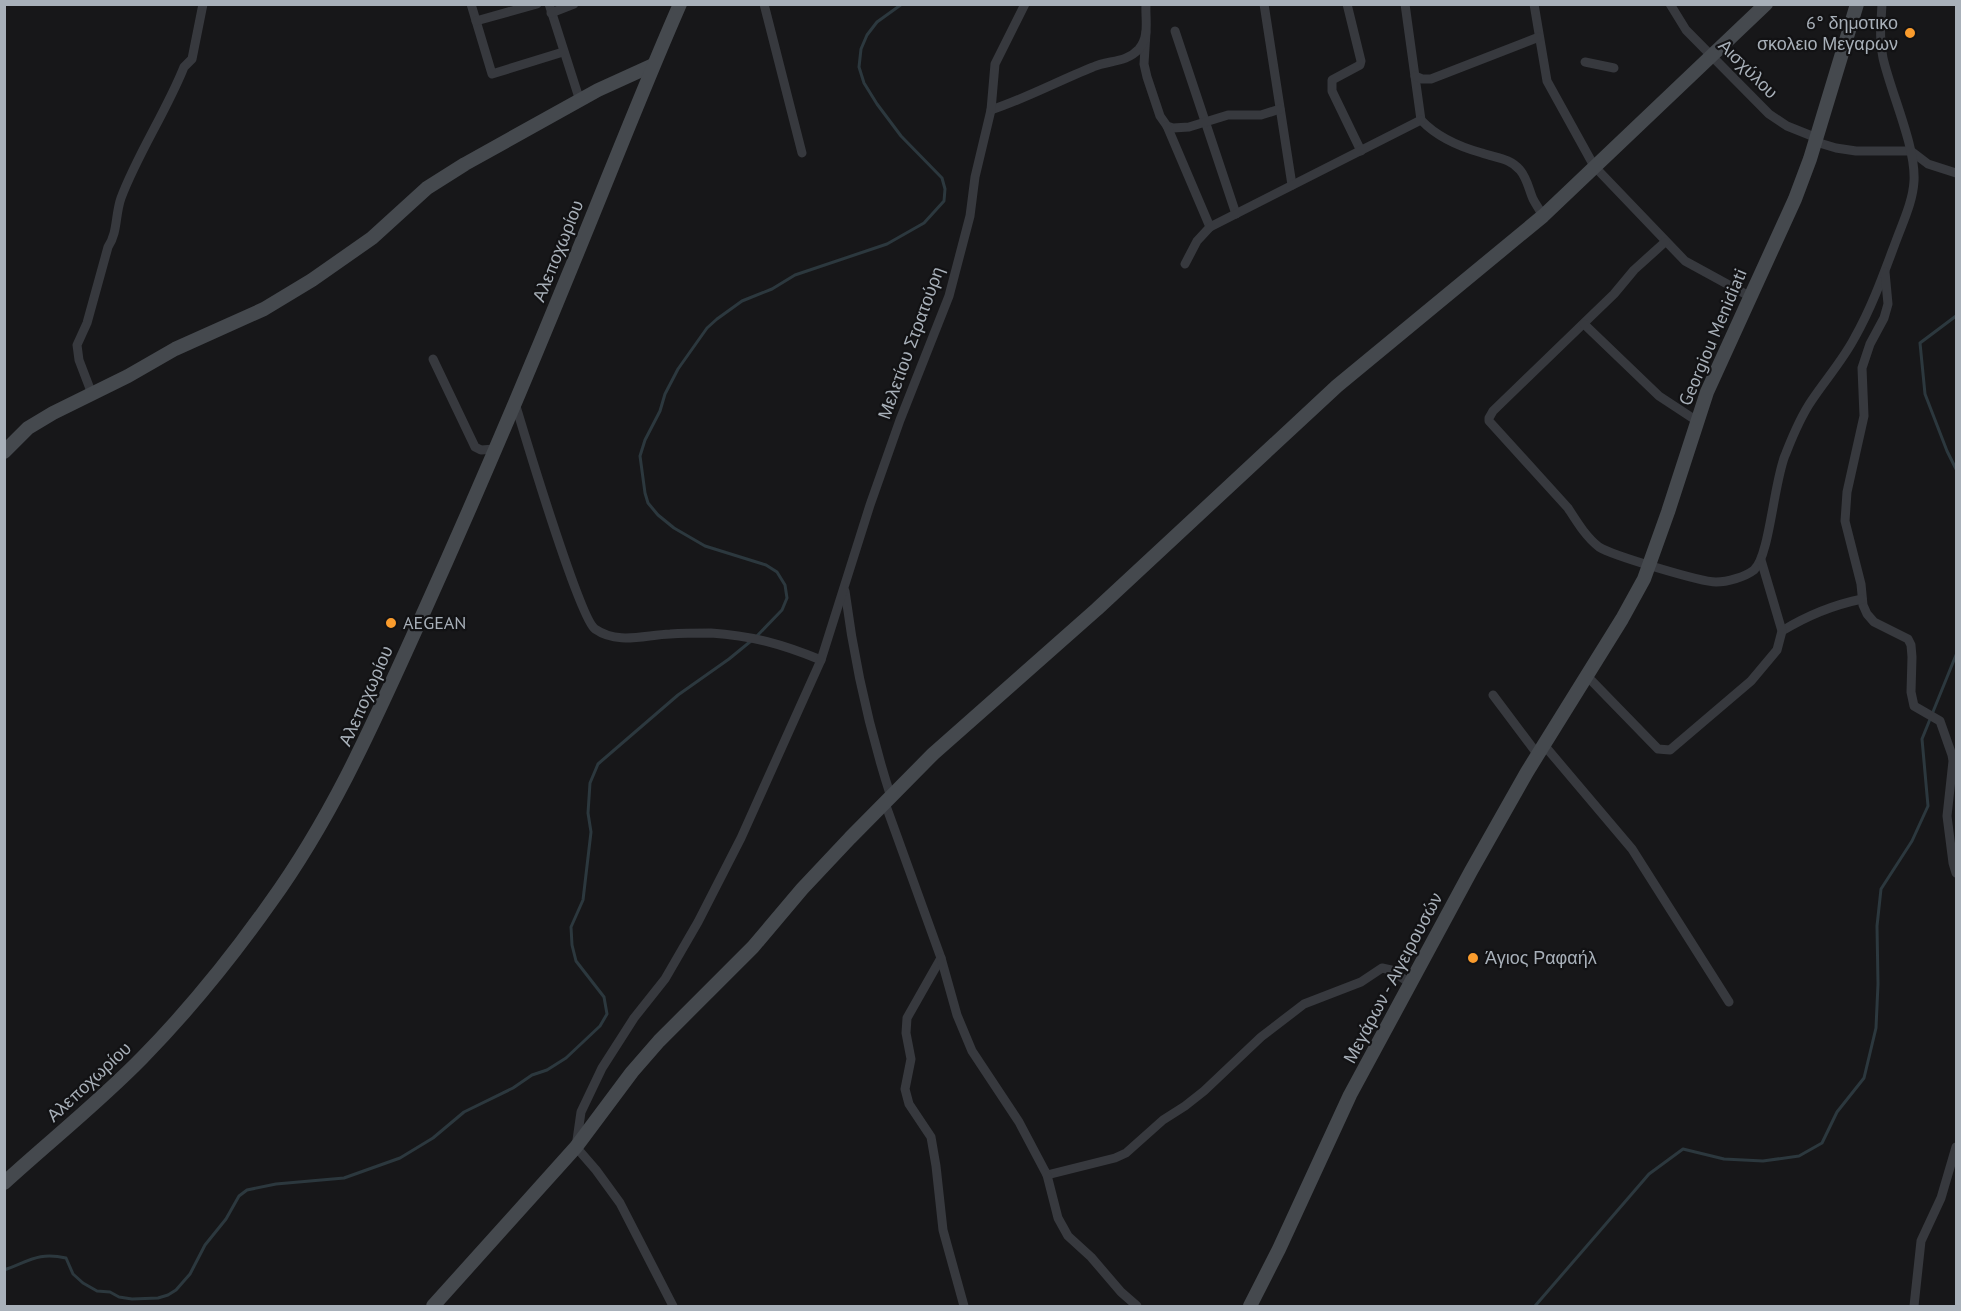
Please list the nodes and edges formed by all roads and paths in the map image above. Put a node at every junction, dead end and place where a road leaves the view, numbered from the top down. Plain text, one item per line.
1 (203, 4) edge
2 (471, 4) edge
3 (537, 4) edge
4 (574, 4) edge
5 (680, 4) edge
6 (764, 4) edge
7 (1025, 4) edge
8 (1146, 4) edge
9 (1264, 4) edge
10 (1347, 4) edge
11 (1405, 4) edge
12 (1534, 4) edge
13 (1670, 4) edge
14 (1766, 4) edge
15 (1857, 4) edge
16 (1882, 4) edge
17 (550, 9) edge
18 (476, 21) junction
19 (1174, 31) dead end
20 (1146, 32) junction
21 (1539, 37) junction
22 (563, 52) junction
23 (1711, 56) junction
24 (1585, 62) dead end
25 (653, 65) junction
26 (1614, 68) dead end
27 (1415, 76) junction
28 (580, 101) junction
29 (1280, 109) junction
30 (991, 110) junction
31 (1421, 120) junction
32 (1204, 123) junction
33 (1167, 126) junction
34 (1817, 140) junction
35 (1361, 151) junction
36 (1911, 151) junction
37 (802, 153) dead end
38 (1594, 166) junction
39 (1956, 173) edge
40 (1292, 185) junction
41 (1236, 214) junction
42 (1543, 216) junction
43 (1210, 227) junction
44 (1665, 242) junction
45 (1185, 264) dead end
46 (1885, 272) junction
47 (1749, 296) junction
48 (1584, 324) junction
49 (433, 359) dead end
50 (92, 394) junction
51 (515, 403) junction
52 (1697, 421) junction
53 (495, 449) junction
54 (4, 452) edge
55 (1761, 560) junction
56 (1648, 564) junction
57 (845, 588) junction
58 (1862, 599) junction
59 (1782, 631) junction
60 (821, 660) junction
61 (1587, 676) junction
62 (1493, 695) dead end
63 (1541, 750) junction
64 (888, 800) junction
65 (1956, 873) edge
66 (941, 958) junction
67 (1411, 984) junction
68 (1728, 1002) dead end
69 (576, 1147) junction
70 (1956, 1147) edge
71 (1047, 1175) junction
72 (4, 1183) edge
73 (432, 1306) edge
74 (673, 1306) edge
75 (964, 1306) edge
76 (1137, 1306) edge
77 (1250, 1306) edge
78 (1914, 1306) edge

1 - 50 street
2 - 18 street
3 - 18 street
4 - 17 street
5 - 25 main road, Αλεποχωρίου
6 - 37 street
7 - 30 street, Μελετίου Στρατούρη
8 - 20 street
9 - 29 street
10 - 35 street
11 - 27 street
12 - 21 street
13 - 23 street, Αισχύλου
14 - 23 main road
15 - 34 main road, Georgiou Menidiati
16 - 36 street
17 - 22 street
18 - 22 street
19 - 32 street
20 - 30 street
20 - 33 street
21 - 27 street
21 - 38 street
22 - 28 street
23 - 34 street, Αισχύλου
23 - 38 main road
24 - 26 street
25 - 28 main road
25 - 51 main road, Αλεποχωρίου
27 - 31 street
28 - 50 main road
29 - 32 street
29 - 40 street
30 - 57 street, Μελετίου Στρατούρη
31 - 35 street
31 - 42 street
32 - 33 street
32 - 41 street
33 - 43 street
34 - 36 street, Αισχύλου
34 - 47 main road, Georgiou Menidiati
35 - 40 street
36 - 39 street
36 - 46 street
38 - 42 main road
38 - 44 street
40 - 41 street
41 - 43 street
42 - 64 main road
43 - 45 street
44 - 47 street
44 - 48 street
46 - 55 street
46 - 58 street
47 - 52 main road, Georgiou Menidiati
48 - 52 street
48 - 56 street
49 - 53 street
50 - 54 main road
51 - 53 main road, Αλεποχωρίου
51 - 60 street
52 - 56 main road, Georgiou Menidiati
53 - 72 main road, Αλεποχωρίου
55 - 56 street
55 - 59 street
56 - 61 main road, Georgiou Menidiati
57 - 60 street, Μελετίου Στρατούρη
57 - 64 street
58 - 59 street
58 - 65 street
59 - 61 street
60 - 69 street, Μελετίου Στρατούρη
61 - 63 main road, Μεγάρων - Αιγειρουσών
62 - 63 street
63 - 67 main road, Μεγάρων - Αιγειρουσών
63 - 68 street
64 - 66 street
64 - 69 main road
66 - 71 street
66 - 75 street
67 - 71 street
67 - 77 main road, Μεγάρων - Αιγειρουσών
69 - 73 main road
69 - 74 street
70 - 78 street
71 - 76 street

